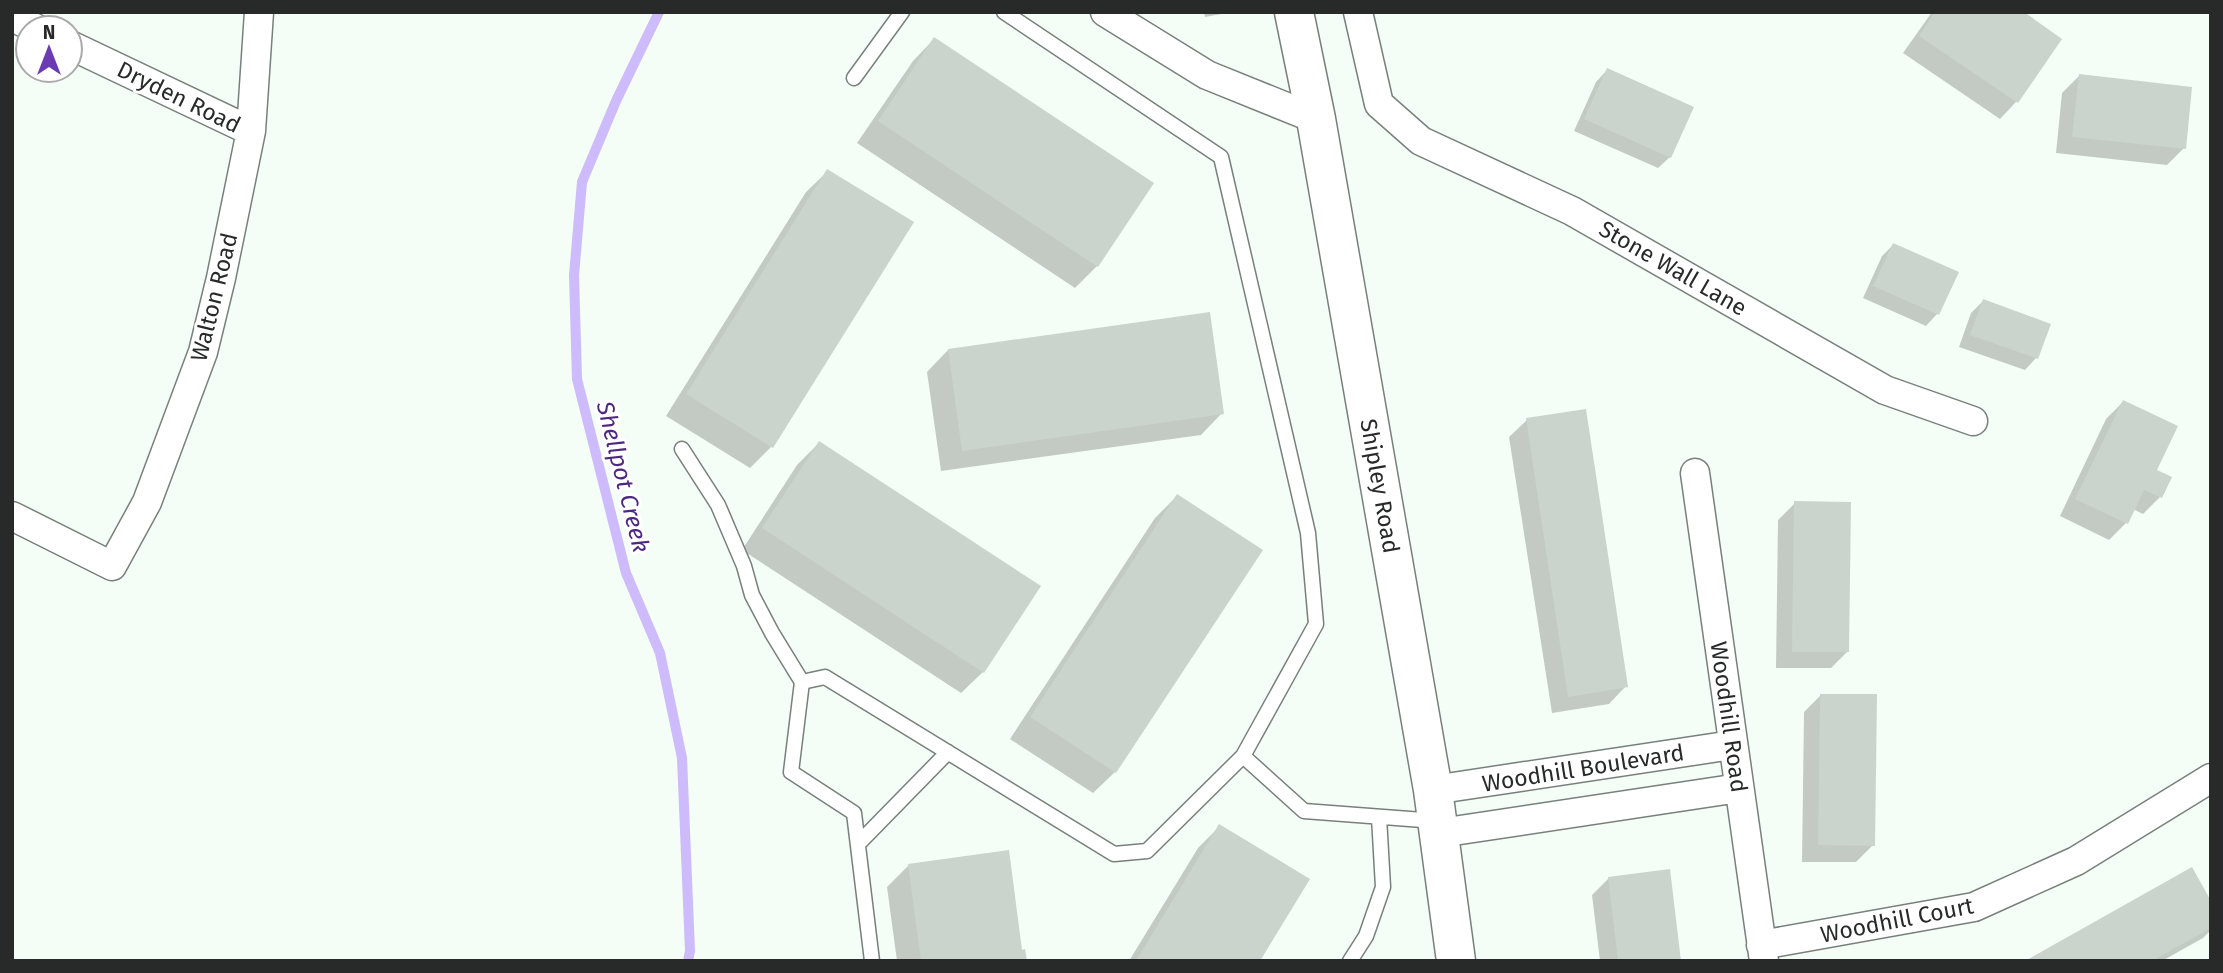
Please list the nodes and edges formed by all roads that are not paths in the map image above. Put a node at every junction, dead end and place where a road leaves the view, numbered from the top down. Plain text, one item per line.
1 (259, 12) edge
2 (902, 12) edge
3 (1004, 12) edge
4 (1105, 12) edge
5 (1294, 12) edge
6 (1358, 12) edge
7 (84, 52) edge
8 (854, 78) dead end
9 (1316, 119) junction
10 (251, 131) junction
11 (1973, 421) dead end
12 (682, 449) dead end
13 (1695, 472) dead end
14 (12, 516) edge
15 (802, 682) junction
16 (1732, 745) junction
17 (948, 752) junction
18 (1242, 756) junction
19 (2211, 778) edge
20 (1739, 788) junction
21 (1437, 815) junction
22 (1379, 817) junction
23 (858, 844) junction
24 (1763, 953) edge
25 (872, 961) edge
26 (1350, 961) edge
27 (1456, 961) edge

1 - 10 street, Walton Road
2 - 8 lane
3 - 18 lane
4 - 9 street
5 - 9 main road, Shipley Road
6 - 11 street, Stone Wall Lane
7 - 10 street, Dryden Road
9 - 21 main road, Shipley Road
10 - 14 street, Walton Road
12 - 15 lane
13 - 16 street, Woodhill Road
15 - 17 lane
15 - 23 lane
16 - 20 street, Woodhill Road
16 - 21 street, Woodhill Boulevard
17 - 18 lane
17 - 23 lane
18 - 22 lane
19 - 24 street, Woodhill Court
20 - 21 street, Woodhill Boulevard
20 - 24 street, Woodhill Road
21 - 22 lane
21 - 27 main road, Shipley Road
22 - 26 lane
23 - 25 lane

